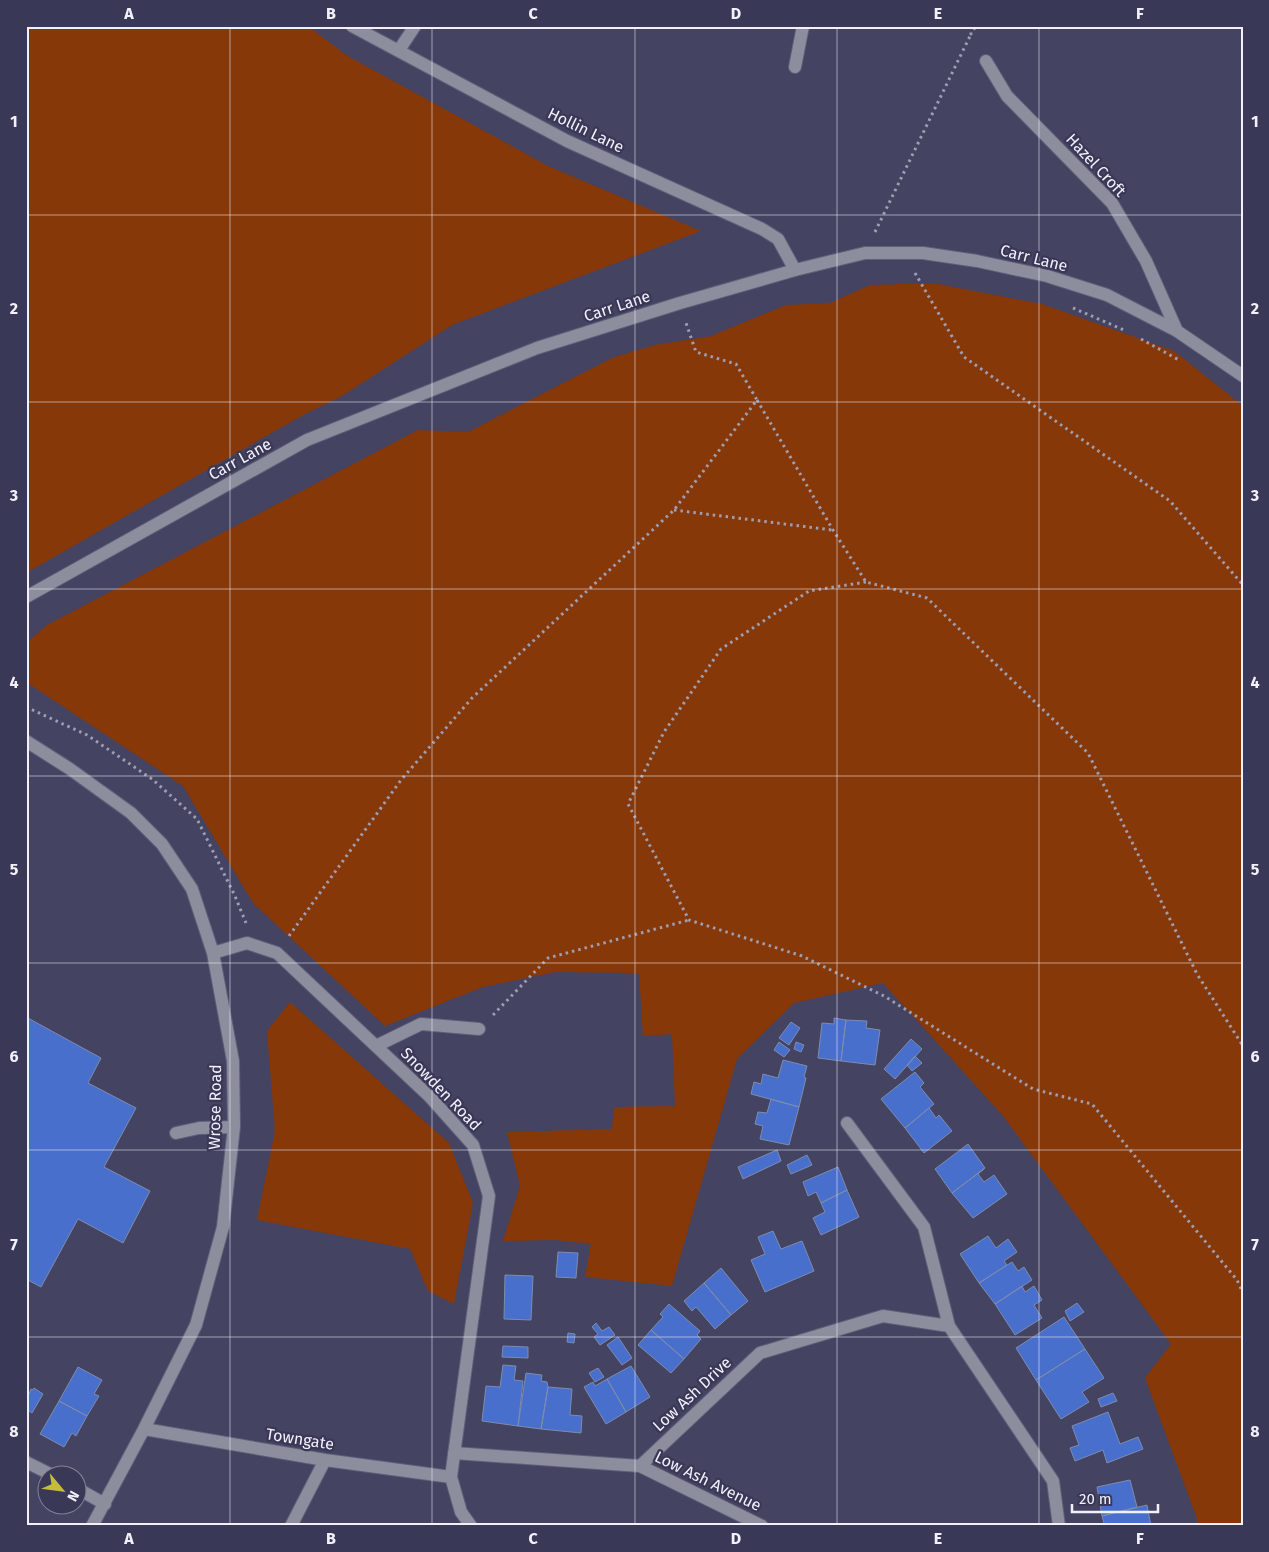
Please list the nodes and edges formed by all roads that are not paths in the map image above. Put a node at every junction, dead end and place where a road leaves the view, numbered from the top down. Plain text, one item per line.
1 (352, 26) edge
2 (415, 26) edge
3 (803, 26) edge
4 (399, 50) junction
5 (986, 61) dead end
6 (795, 67) dead end
7 (795, 270) junction
8 (1177, 331) junction
9 (1243, 376) edge
10 (26, 597) edge
11 (26, 741) edge
12 (213, 953) junction
13 (480, 1029) road end
14 (376, 1046) junction
15 (847, 1123) dead end
16 (234, 1127) junction
17 (176, 1133) dead end
18 (949, 1326) junction
19 (144, 1429) junction
20 (454, 1453) junction
21 (325, 1460) junction
22 (26, 1462) edge
23 (640, 1466) junction
24 (38, 1468) edge
25 (451, 1476) junction
26 (88, 1495) edge
27 (105, 1504) junction
28 (92, 1526) edge
29 (291, 1526) edge
30 (471, 1526) edge
31 (762, 1526) edge
32 (1059, 1526) edge

1 - 4 street, Hollin Lane
2 - 4 street
3 - 6 street
4 - 7 street, Hollin Lane
5 - 8 street, Hazel Croft
7 - 8 street, Carr Lane
7 - 10 street, Carr Lane
8 - 9 street, Carr Lane
11 - 12 street, Wrose Road
12 - 14 street, Snowden Road
12 - 16 street, Wrose Road
13 - 14 street
14 - 20 street, Snowden Road
15 - 18 street
16 - 17 street
16 - 19 street, Wrose Road
18 - 23 street, Low Ash Drive
18 - 32 street
19 - 21 street, Towngate
19 - 27 street, Wrose Road
20 - 23 street
20 - 25 street, Snowden Road
21 - 25 street, Towngate
21 - 29 street
22 - 24 street
23 - 31 street, Low Ash Avenue
25 - 30 street
26 - 27 street
27 - 28 street, Wrose Road

